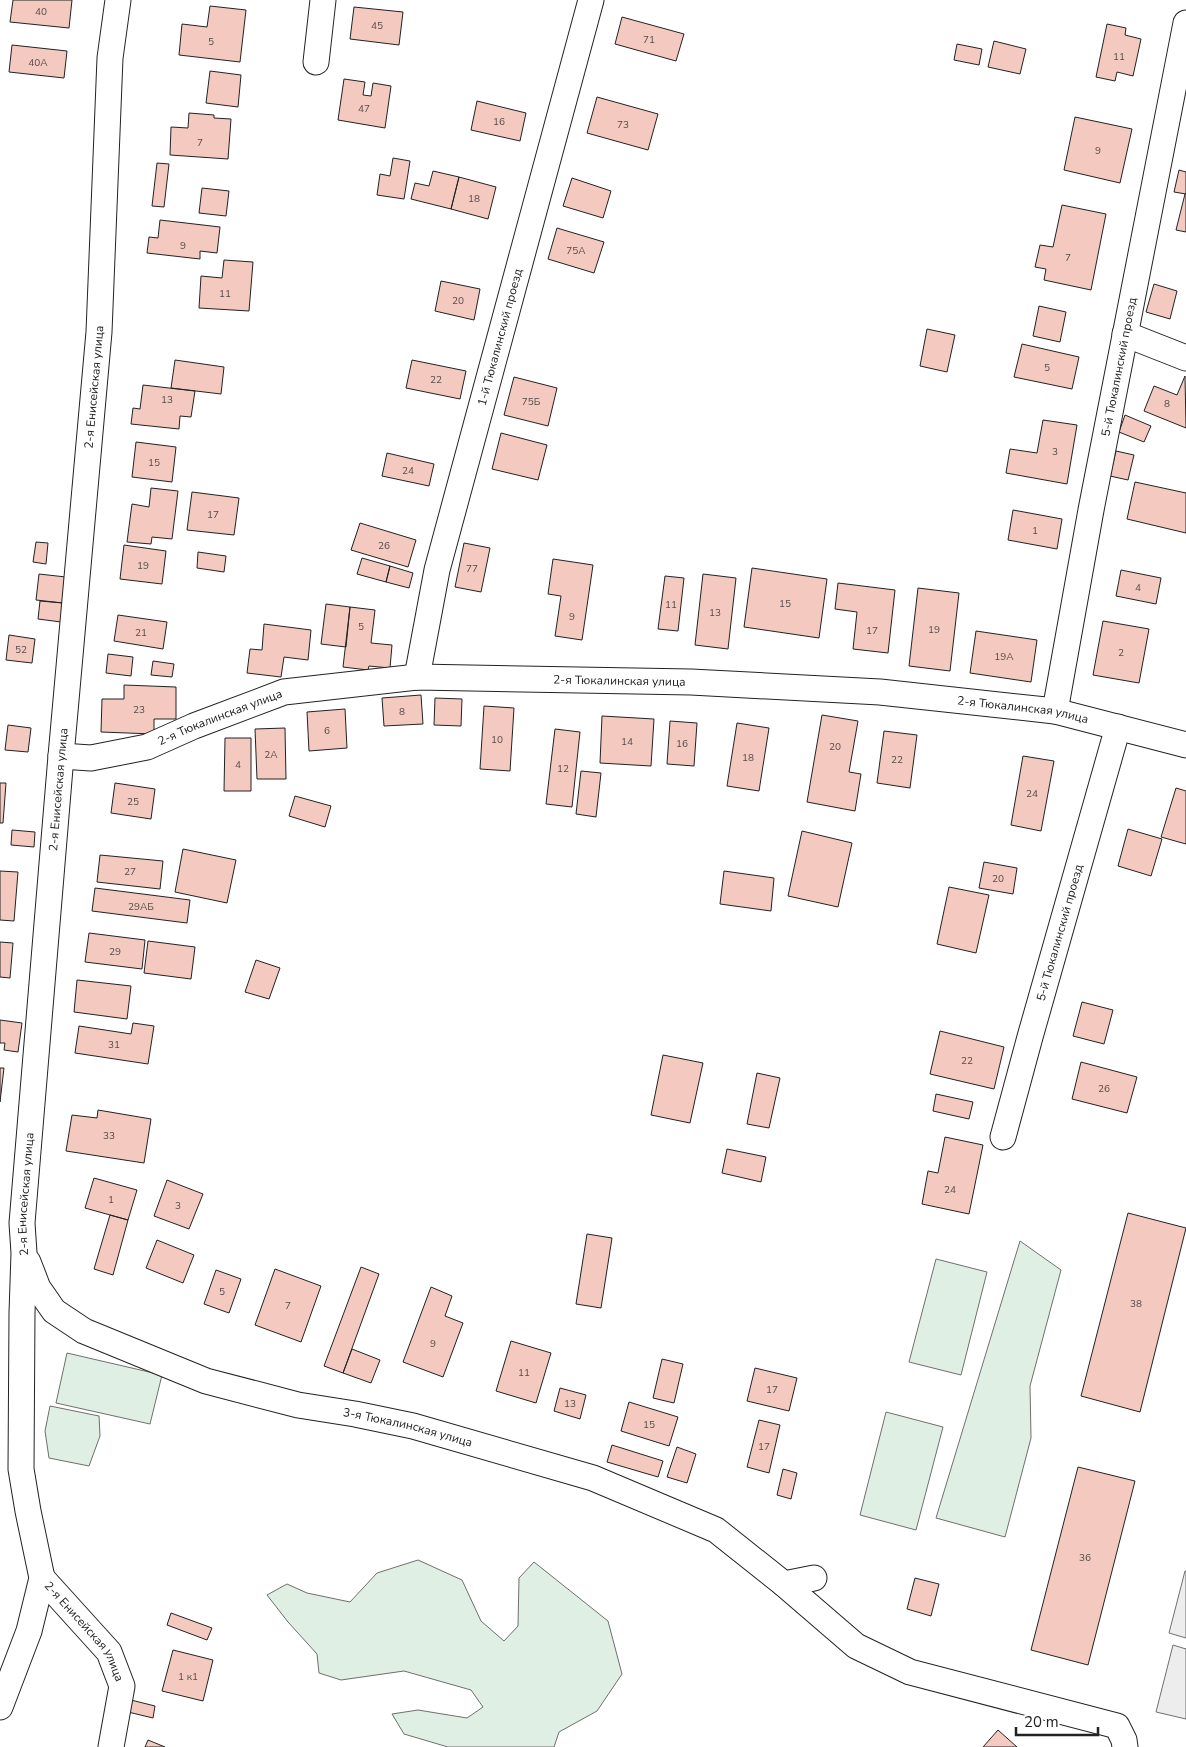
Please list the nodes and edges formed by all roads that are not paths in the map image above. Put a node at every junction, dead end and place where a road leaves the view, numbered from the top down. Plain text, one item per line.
1 (118, 0) edge
2 (323, 0) edge
3 (591, 0) edge
4 (1186, 23) edge
5 (316, 62) dead end
6 (1125, 334) junction
7 (1186, 358) edge
8 (417, 677) junction
9 (1055, 711) junction
10 (1118, 728) junction
11 (1186, 745) edge
12 (61, 756) junction
13 (1003, 1137) dead end
14 (24, 1253) junction
15 (42, 1578) junction
16 (814, 1578) dead end
17 (784, 1584) junction
18 (0, 1707) edge
19 (111, 1747) edge
20 (1125, 1747) edge

1 - 12 street, 2-я Енисейская улица
2 - 5 street
3 - 8 street, 1-й Тюкалинский проезд
4 - 6 street, 5-й Тюкалинский проезд
6 - 7 street
6 - 9 street, 5-й Тюкалинский проезд
8 - 9 street, 2-я Тюкалинская улица
8 - 12 street, 2-я Тюкалинская улица
9 - 10 street, 2-я Тюкалинская улица
10 - 11 street, 2-я Тюкалинская улица
10 - 13 street, 5-й Тюкалинский проезд
12 - 14 street, 2-я Енисейская улица
14 - 15 street, 2-я Енисейская улица
14 - 17 street, 3-я Тюкалинская улица
15 - 18 street, 2-я Енисейская улица
15 - 19 street, 2-я Енисейская улица
16 - 17 street
17 - 20 street, 3-я Тюкалинская улица

